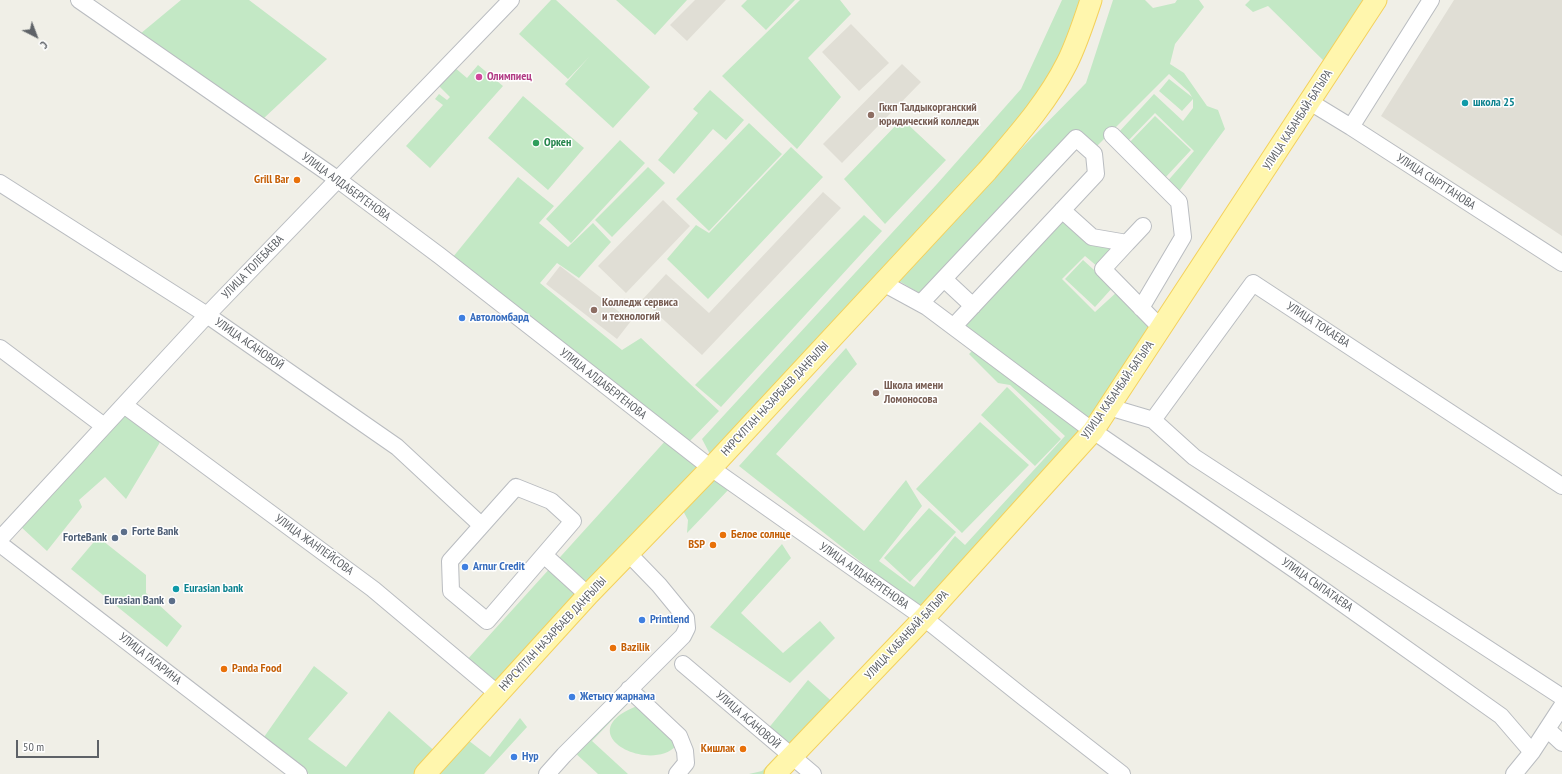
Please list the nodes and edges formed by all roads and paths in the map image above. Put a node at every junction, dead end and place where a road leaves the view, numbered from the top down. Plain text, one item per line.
1 (79, 0) edge
2 (511, 0) edge
3 (1091, 0) edge
4 (1376, 0) edge
5 (1430, 0) edge
6 (1310, 102) junction
7 (1351, 127) junction
8 (1112, 135) dead end
9 (338, 179) junction
10 (0, 183) edge
11 (1062, 210) junction
12 (1143, 226) dead end
13 (1127, 243) junction
14 (1562, 263) edge
15 (944, 279) junction
16 (883, 283) junction
17 (921, 303) junction
18 (973, 306) junction
19 (1141, 308) junction
20 (208, 315) junction
21 (954, 326) junction
22 (1161, 328) junction
23 (0, 348) edge
24 (124, 405) junction
25 (1109, 407) junction
26 (1153, 420) junction
27 (104, 426) junction
28 (1093, 431) junction
29 (711, 468) junction
30 (1562, 486) edge
31 (481, 525) junction
32 (0, 539) edge
33 (0, 544) edge
34 (628, 553) junction
35 (544, 555) junction
36 (588, 594) junction
37 (924, 618) junction
38 (683, 664) dead end
39 (629, 689) junction
40 (498, 694) junction
41 (1562, 697) edge
42 (1562, 706) edge
43 (1547, 729) junction
44 (1562, 743) edge
45 (1532, 752) junction
46 (791, 757) junction
47 (299, 774) edge
48 (424, 774) edge
49 (547, 774) edge
50 (677, 774) edge
51 (775, 774) edge
52 (813, 774) edge
53 (1122, 774) edge
54 (1514, 774) edge

1 - 9 street, УЛИЦА АЛДАБЕРГЕНОВА
2 - 9 street, УЛИЦА ТОЛЕБАЕВА
3 - 16 main road, НҰРСҰЛТАН НАЗАРБАЕВ ДАҢҒЫЛЫ
4 - 6 main road, УЛИЦА КАБАНБАЙ-БАТЫРА
5 - 7 street
6 - 7 street, УЛИЦА СЫРТТАНОВА
6 - 22 main road, УЛИЦА КАБАНБАЙ-БАТЫРА
7 - 14 street, УЛИЦА СЫРТТАНОВА
8 - 19 street
9 - 20 street, УЛИЦА ТОЛЕБАЕВА
9 - 29 street, УЛИЦА АЛДАБЕРГЕНОВА
10 - 20 street, УЛИЦА АСАНОВОЙ
11 - 13 street
11 - 15 street
11 - 18 street
12 - 13 street
13 - 19 street
15 - 17 street
15 - 18 street
16 - 17 street, УЛИЦА СЫПАТАЕВА
16 - 29 main road, НҰРСҰЛТАН НАЗАРБАЕВ ДАҢҒЫЛЫ
17 - 21 street, УЛИЦА СЫПАТАЕВА
18 - 21 street
19 - 22 street
20 - 24 street, УЛИЦА ТОЛЕБАЕВА
20 - 31 street, УЛИЦА АСАНОВОЙ
21 - 28 street, УЛИЦА СЫПАТАЕВА
22 - 25 main road, УЛИЦА КАБАНБАЙ-БАТЫРА
23 - 27 street
24 - 27 street, УЛИЦА ТОЛЕБАЕВА
24 - 40 street, УЛИЦА ЖАНПЕЙСОВА
25 - 26 street
25 - 28 main road, УЛИЦА КАБАНБАЙ-БАТЫРА
26 - 30 street, УЛИЦА ТОКАЕВА
26 - 41 street
27 - 32 street, УЛИЦА ТОЛЕБАЕВА
28 - 37 main road, УЛИЦА КАБАНБАЙ-БАТЫРА
28 - 45 street, УЛИЦА СЫПАТАЕВА
29 - 34 main road, НҰРСҰЛТАН НАЗАРБАЕВ ДАҢҒЫЛЫ
29 - 37 street, УЛИЦА АЛДАБЕРГЕНОВА
31 - 35 street
31 - 35 street
33 - 47 street, УЛИЦА ГАГАРИНА
34 - 36 main road, НҰРСҰЛТАН НАЗАРБАЕВ ДАҢҒЫЛЫ
34 - 39 street
35 - 36 street
36 - 40 main road, НҰРСҰЛТАН НАЗАРБАЕВ ДАҢҒЫЛЫ
37 - 46 main road, УЛИЦА КАБАНБАЙ-БАТЫРА
37 - 53 street, УЛИЦА АЛДАБЕРГЕНОВА
38 - 46 street, УЛИЦА АСАНОВОЙ
39 - 49 street
39 - 50 street
40 - 48 main road, НҰРСҰЛТАН НАЗАРБАЕВ ДАҢҒЫЛЫ
42 - 43 street
43 - 44 street
43 - 45 street
45 - 54 street
46 - 51 main road, УЛИЦА КАБАНБАЙ-БАТЫРА
46 - 52 street, УЛИЦА АСАНОВОЙ

